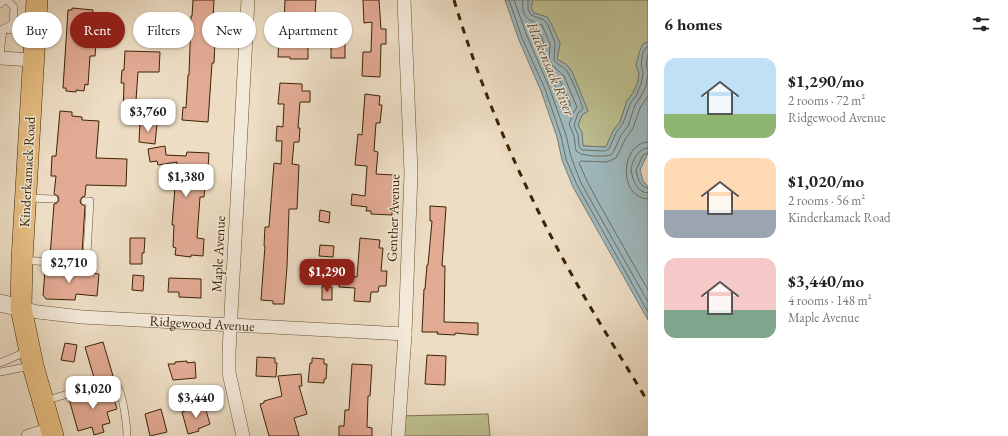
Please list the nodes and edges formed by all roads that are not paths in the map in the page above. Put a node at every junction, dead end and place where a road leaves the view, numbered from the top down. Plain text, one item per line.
1 (6, 0) edge
2 (27, 0) edge
3 (37, 0) edge
4 (248, 0) edge
5 (404, 0) edge
6 (0, 4) edge
7 (37, 12) edge
8 (2, 28) edge
9 (12, 29) edge
10 (34, 48) edge
11 (0, 57) edge
12 (33, 60) junction
13 (26, 198) junction
14 (54, 199) dead end
15 (85, 201) dead end
16 (22, 260) junction
17 (0, 303) edge
18 (21, 308) junction
19 (230, 325) junction
20 (405, 334) junction
21 (32, 358) junction
22 (0, 363) edge
23 (0, 372) edge
24 (43, 401) junction
25 (52, 433) edge
26 (28, 436) edge
27 (127, 436) edge
28 (243, 436) edge
29 (398, 436) edge

1 - 6 lane
1 - 8 lane
2 - 3 lane
3 - 7 main road, Kinderkamack Road
4 - 19 street, Maple Avenue
5 - 20 street, Genther Avenue
8 - 9 lane
8 - 11 lane
10 - 12 main road, Kinderkamack Road
11 - 12 street
12 - 13 main road, Kinderkamack Road
13 - 14 lane
13 - 16 main road, Kinderkamack Road
15 - 16 lane
16 - 18 main road, Kinderkamack Road
17 - 18 street, Ridgewood Avenue
18 - 19 street, Ridgewood Avenue
18 - 21 main road, Kinderkamack Road
19 - 20 street, Ridgewood Avenue
19 - 28 street, Maple Avenue
20 - 29 street, Genther Avenue
21 - 22 lane
21 - 23 lane
21 - 24 main road, Kinderkamack Road
24 - 25 main road, Kinderkamack Road
24 - 27 lane
25 - 26 street

